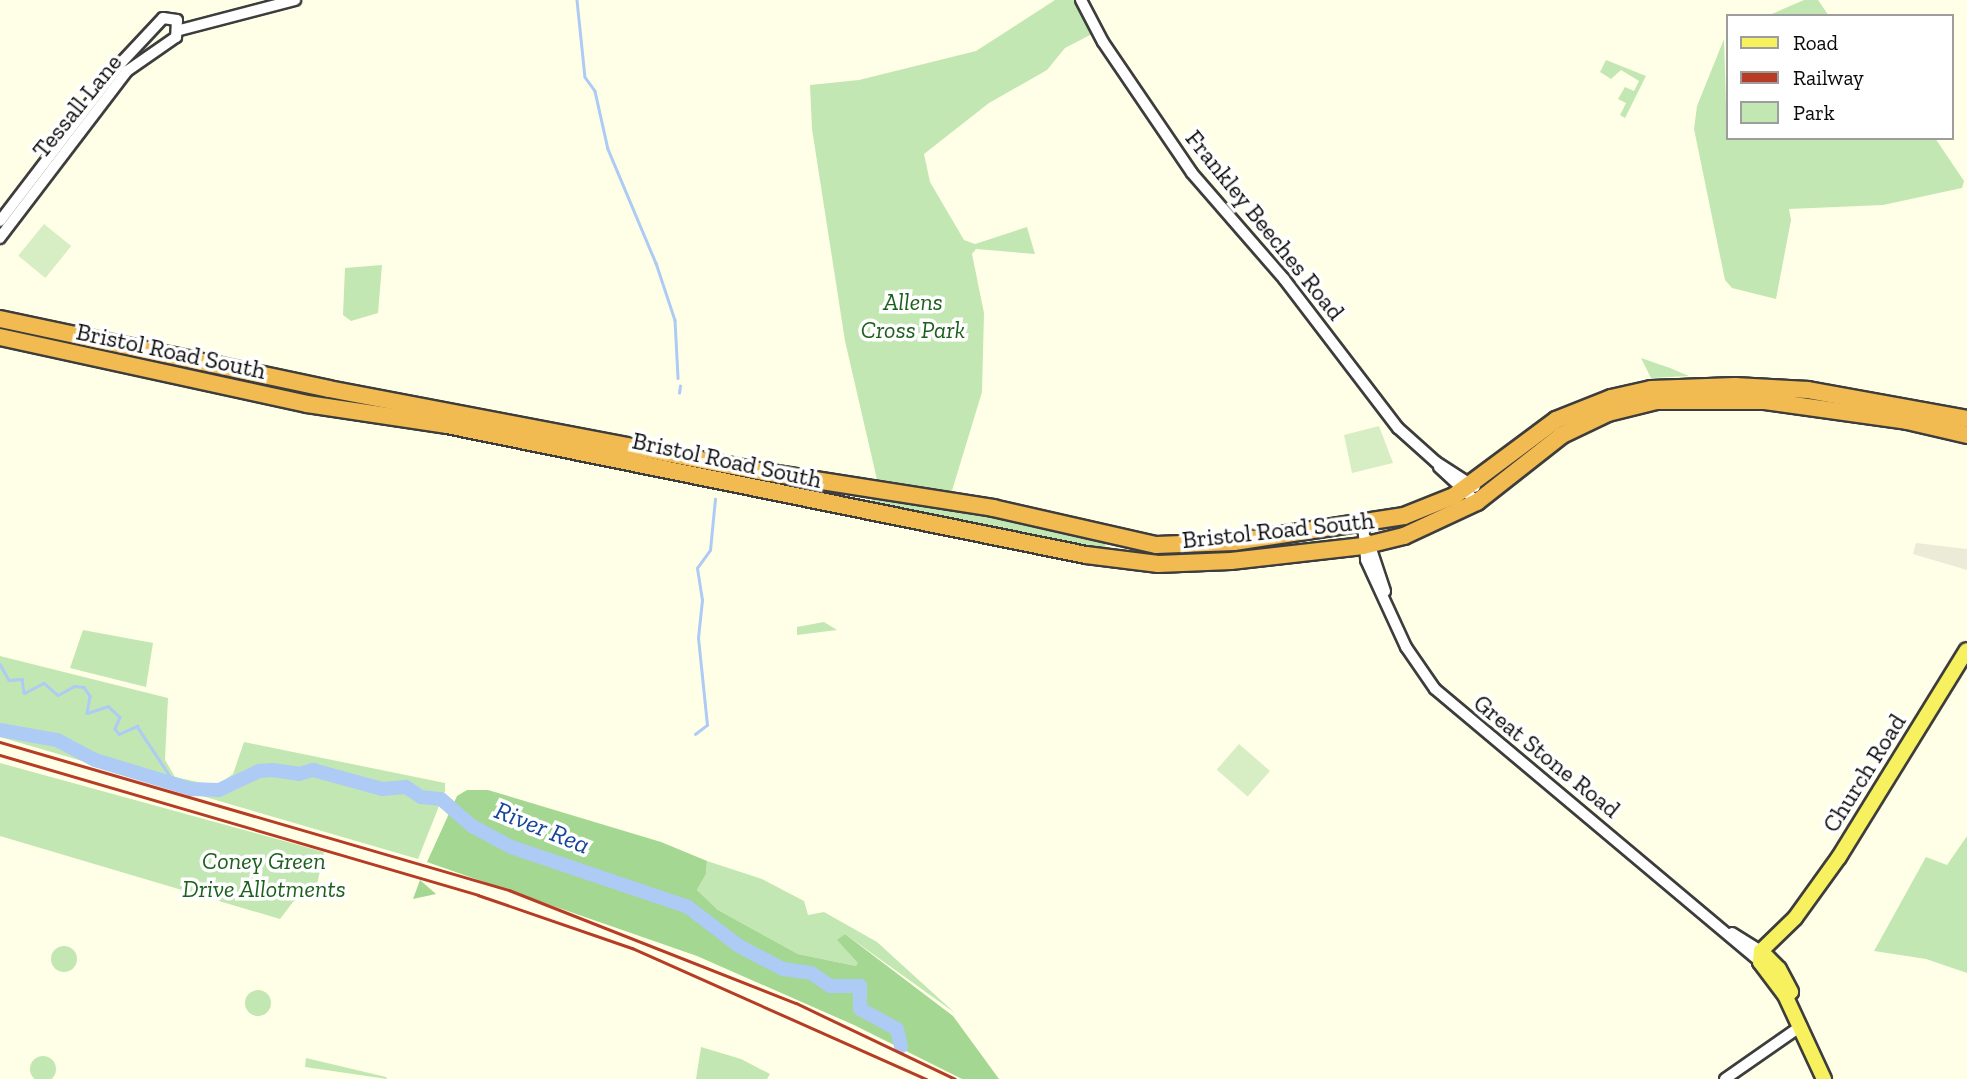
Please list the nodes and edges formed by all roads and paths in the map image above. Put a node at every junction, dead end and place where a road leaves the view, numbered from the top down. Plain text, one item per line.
1 (296, 0) edge
2 (1081, 0) edge
3 (157, 27) junction
4 (180, 30) junction
5 (166, 40) junction
6 (0, 220) edge
7 (0, 238) edge
8 (0, 319) edge
9 (30, 325) junction
10 (0, 330) edge
11 (0, 337) edge
12 (41, 346) junction
13 (60, 350) junction
14 (1637, 397) junction
15 (1967, 419) edge
16 (511, 421) junction
17 (1967, 435) edge
18 (510, 438) junction
19 (1436, 462) junction
20 (1445, 475) junction
21 (1466, 487) junction
22 (866, 488) junction
23 (1481, 499) junction
24 (863, 510) junction
25 (1441, 513) junction
26 (1107, 534) junction
27 (1365, 537) junction
28 (1128, 540) junction
29 (1105, 558) junction
30 (1126, 561) junction
31 (1967, 650) edge
32 (1764, 957) junction
33 (1801, 1026) junction
34 (1725, 1079) edge
35 (1824, 1079) edge

1 - 4 street
2 - 19 street, Frankley Beeches Road
3 - 4 street
3 - 5 street
3 - 6 street, Tessall Lane
4 - 5 street, Tessall Lane
5 - 7 street, Tessall Lane
8 - 9 highway, Bristol Road South
9 - 13 highway
9 - 16 highway, Bristol Road South
10 - 12 highway
11 - 12 highway, Bristol Road South
12 - 13 highway, Bristol Road South
13 - 18 highway, Bristol Road South
14 - 15 highway
14 - 17 highway
14 - 21 highway
14 - 23 highway
16 - 18 highway
16 - 22 highway, Bristol Road South
18 - 24 highway, Bristol Road South
19 - 20 street, Frankley Beeches Road
19 - 21 street, Frankley Beeches Road
20 - 21 street, Frankley Beeches Road
20 - 25 street
21 - 23 street, Frankley Beeches Road
21 - 25 highway
22 - 24 highway
22 - 26 highway, Bristol Road South
23 - 25 highway
24 - 29 highway, Bristol Road South
25 - 27 highway, Bristol Road South
26 - 28 highway, Bristol Road South
26 - 29 highway
27 - 28 highway, Bristol Road South
27 - 30 highway, Bristol Road South
27 - 32 street, Great Stone Road
28 - 30 highway
29 - 30 highway, Bristol Road South
31 - 32 main road, Church Road
32 - 33 main road
33 - 34 street
33 - 35 main road

